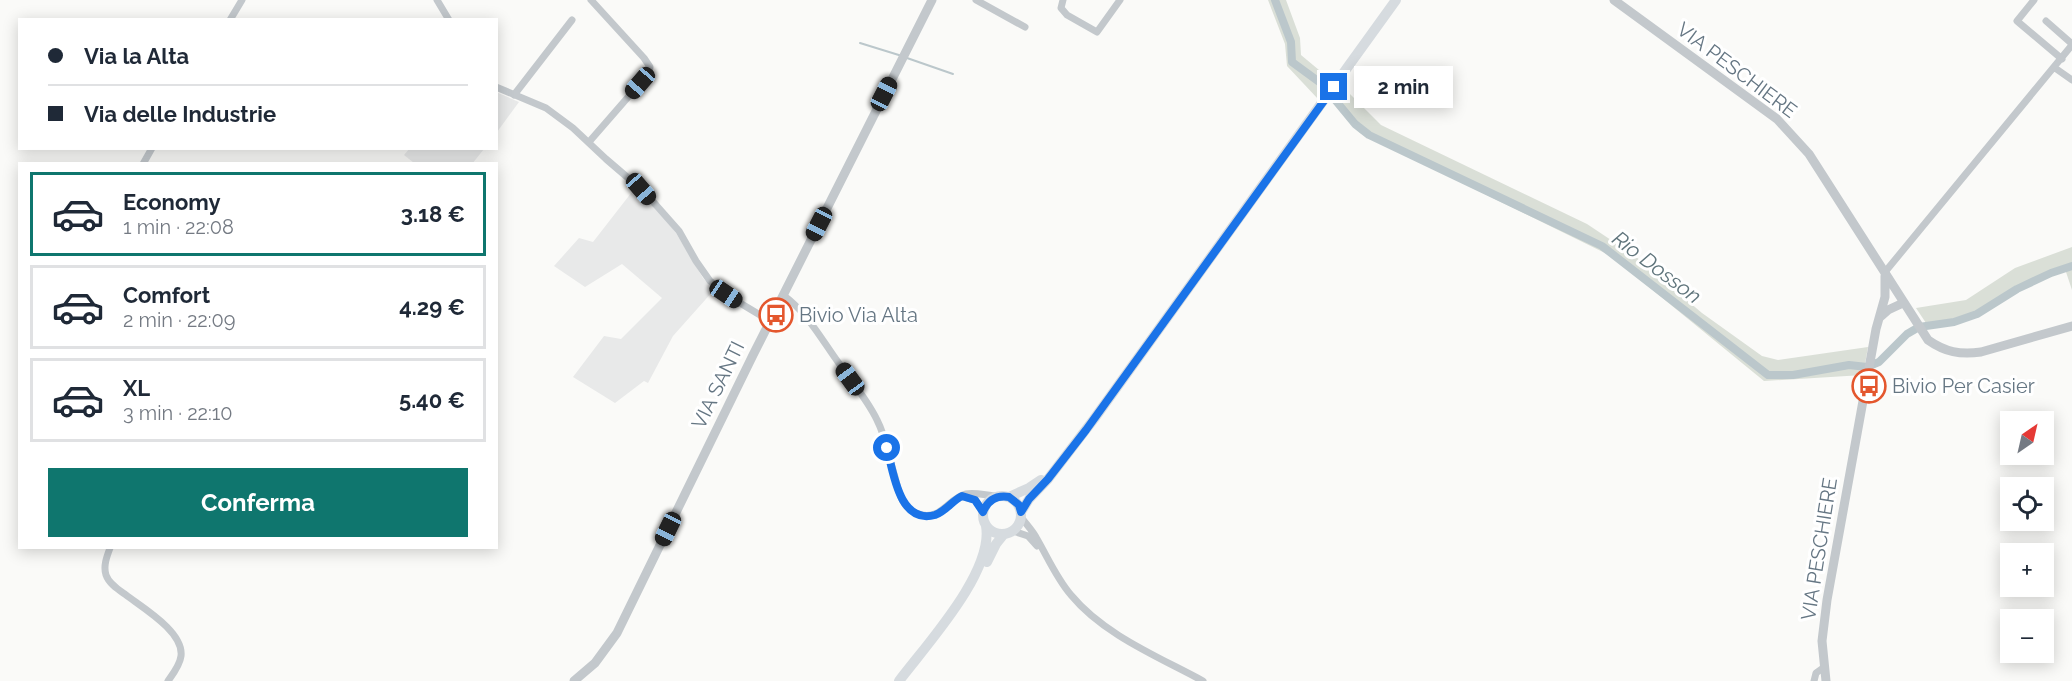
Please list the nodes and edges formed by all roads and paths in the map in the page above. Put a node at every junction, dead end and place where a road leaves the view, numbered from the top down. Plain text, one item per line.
1 (242, 0) edge
2 (437, 0) edge
3 (591, 0) edge
4 (932, 0) edge
5 (976, 0) edge
6 (1063, 0) edge
7 (1120, 0) edge
8 (1396, 0) edge
9 (1614, 0) edge
10 (2034, 0) edge
11 (231, 18) edge
12 (448, 18) edge
13 (572, 20) dead end
14 (2046, 21) dead end
15 (1025, 27) dead end
16 (2072, 45) edge
17 (2062, 59) junction
18 (2055, 68) junction
19 (2072, 80) edge
20 (498, 88) edge
21 (514, 96) junction
22 (589, 142) junction
23 (1885, 272) junction
24 (783, 295) junction
25 (1901, 299) junction
26 (1883, 306) junction
27 (1879, 318) junction
28 (770, 321) junction
29 (2072, 326) edge
30 (1065, 457) junction
31 (962, 496) junction
32 (1004, 497) junction
33 (983, 512) junction
34 (1021, 514) junction
35 (986, 526) junction
36 (1009, 533) junction
37 (110, 549) edge
38 (1052, 565) junction
39 (1823, 668) junction
40 (168, 681) edge
41 (574, 681) edge
42 (899, 681) edge
43 (906, 681) edge
44 (1203, 681) edge
45 (1814, 681) edge
46 (1826, 681) edge

1 - 11 street
2 - 12 street
3 - 22 street
4 - 24 street, VIA SANTI
5 - 15 street
6 - 7 street
8 - 30 main road
9 - 23 street, VIA PESCHIERE
10 - 17 street
13 - 21 street
14 - 16 street
16 - 17 street
17 - 18 street
18 - 19 street
18 - 23 street
20 - 21 street
21 - 22 street
22 - 28 street
23 - 25 street, VIA PESCHIERE
23 - 26 street, VIA PESCHIERE
24 - 28 street, VIA SANTI
24 - 31 street
25 - 26 street
25 - 27 street
25 - 29 street, VIA PESCHIERE
26 - 27 street, VIA PESCHIERE
27 - 39 street, VIA PESCHIERE
28 - 41 street, VIA SANTI
30 - 32 main road
30 - 34 main road
31 - 32 street
31 - 33 street
32 - 33 main road
32 - 34 main road
33 - 35 main road
34 - 36 main road
34 - 38 street
35 - 36 main road
35 - 42 main road
36 - 38 street
36 - 43 main road
37 - 40 street
38 - 44 street
39 - 45 street
39 - 46 street, VIA PESCHIERE

